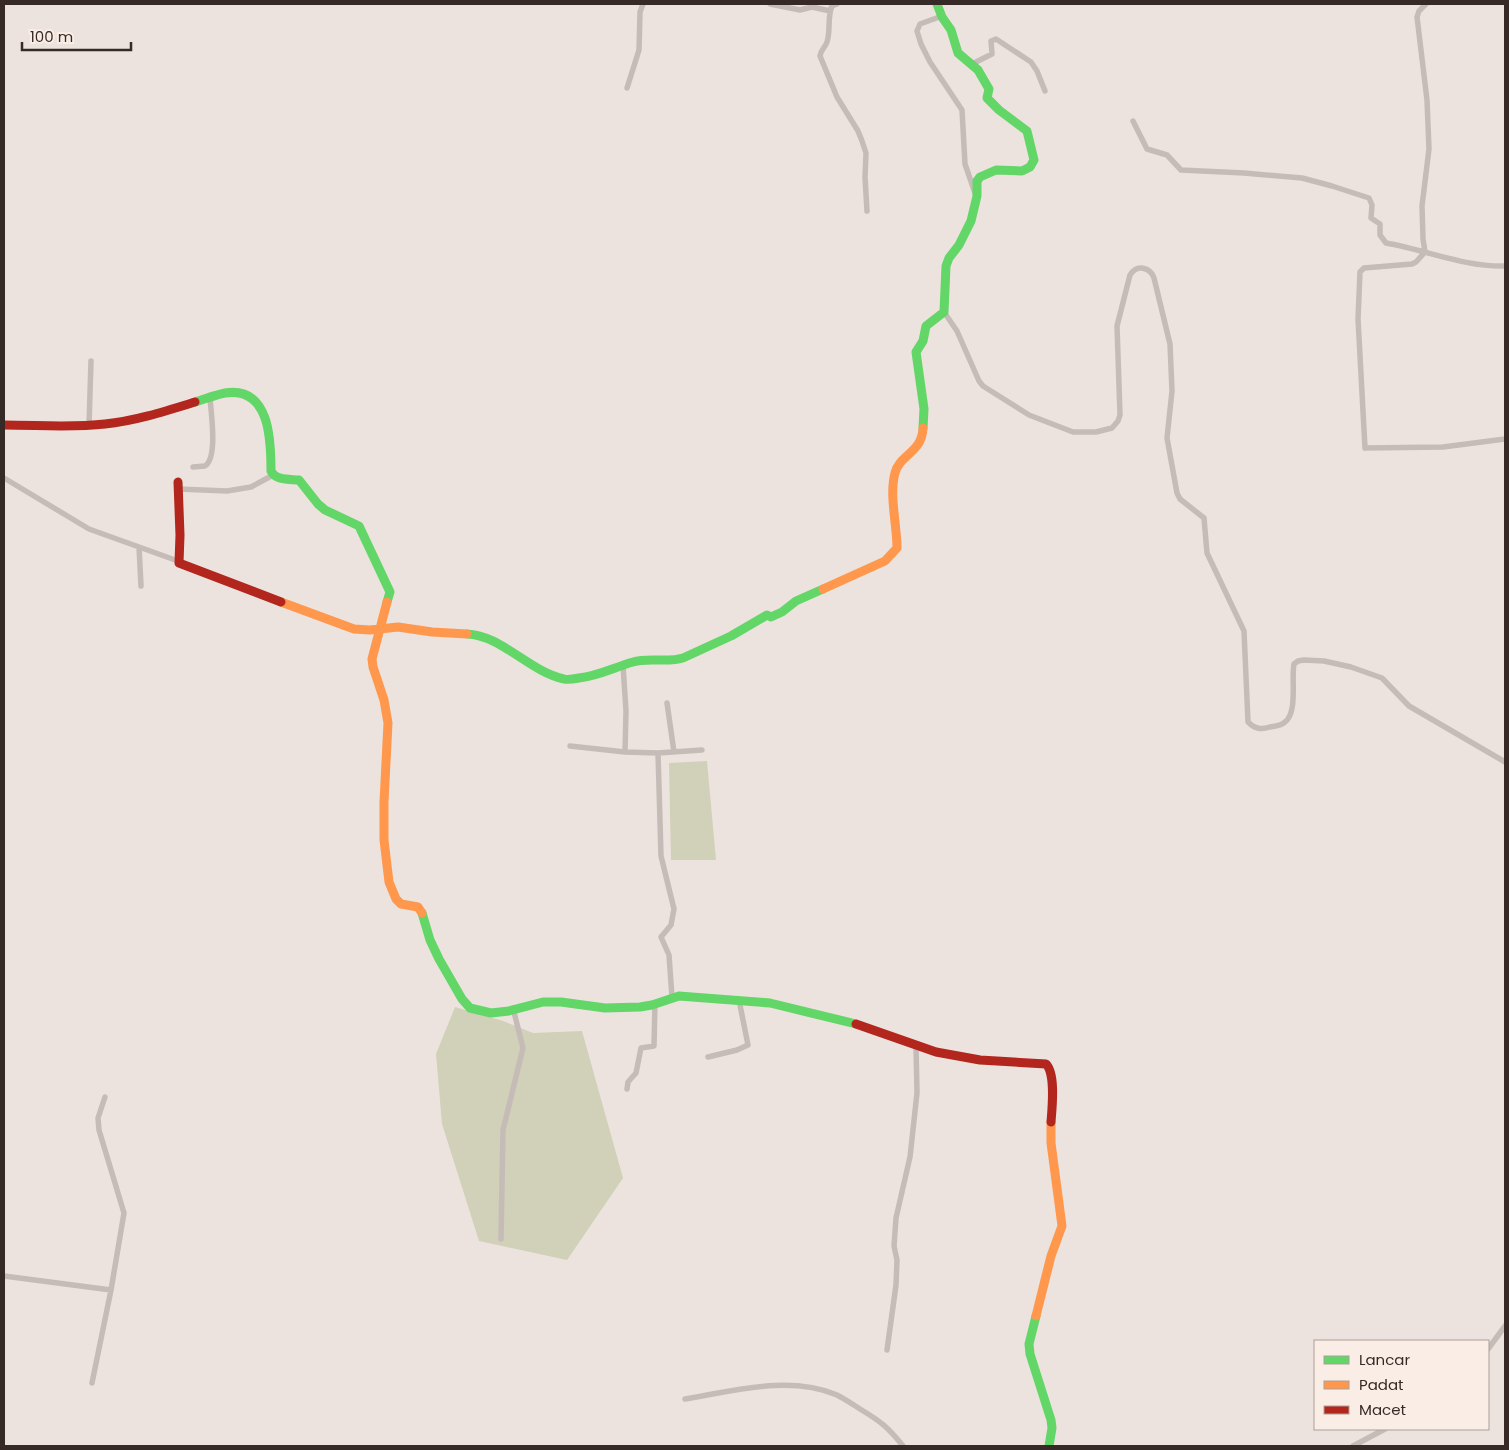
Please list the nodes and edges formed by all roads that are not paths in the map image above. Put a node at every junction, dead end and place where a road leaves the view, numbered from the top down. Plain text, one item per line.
1 (643, 4) edge
2 (770, 4) edge
3 (837, 4) edge
4 (937, 4) edge
5 (1426, 4) edge
6 (830, 11) junction
7 (942, 16) junction
8 (972, 64) junction
9 (627, 88) dead end
10 (1046, 91) dead end
11 (1133, 121) dead end
12 (977, 196) junction
13 (867, 211) dead end
14 (1425, 252) junction
15 (1505, 266) edge
16 (944, 312) junction
17 (92, 361) dead end
18 (210, 398) junction
19 (4, 425) edge
20 (89, 425) junction
21 (1505, 439) edge
22 (193, 467) dead end
23 (273, 476) junction
24 (4, 478) edge
25 (178, 486) joint
26 (139, 547) junction
27 (178, 561) junction
28 (141, 586) dead end
29 (380, 629) junction
30 (623, 665) junction
31 (667, 703) dead end
32 (570, 746) dead end
33 (702, 750) dead end
34 (625, 752) junction
35 (674, 752) junction
36 (658, 753) junction
37 (1505, 762) edge
38 (672, 997) junction
39 (739, 1000) junction
40 (655, 1003) junction
41 (513, 1008) junction
42 (916, 1046) junction
43 (708, 1056) dead end
44 (627, 1089) dead end
45 (105, 1097) dead end
46 (501, 1239) dead end
47 (4, 1276) edge
48 (111, 1290) junction
49 (1505, 1326) edge
50 (1489, 1348) edge
51 (887, 1350) dead end
52 (92, 1383) dead end
53 (685, 1399) dead end
54 (1383, 1430) edge
55 (903, 1446) edge
56 (1049, 1446) edge
57 (1353, 1446) edge

1 - 9 street
2 - 6 street
3 - 6 street
4 - 7 street
5 - 14 street
6 - 13 street
7 - 8 street
7 - 12 street
8 - 10 street
8 - 12 street
11 - 14 street
12 - 16 street
14 - 15 street
14 - 21 street
16 - 30 street
16 - 37 street
17 - 20 street
18 - 20 street
18 - 22 street
18 - 23 street
19 - 20 street
23 - 25 street
23 - 29 street
24 - 26 street
25 - 27 street
26 - 27 street
26 - 28 street
27 - 29 street
29 - 30 street
29 - 41 street
30 - 34 street
31 - 35 street
32 - 34 street
33 - 35 street
34 - 36 street
35 - 36 street
36 - 38 street
38 - 39 street
38 - 40 street
39 - 42 street
39 - 43 street
40 - 41 street
40 - 44 street
41 - 46 street
42 - 51 street
42 - 56 street
45 - 48 street
47 - 48 street
48 - 52 street
49 - 50 street
53 - 55 street
54 - 57 street

